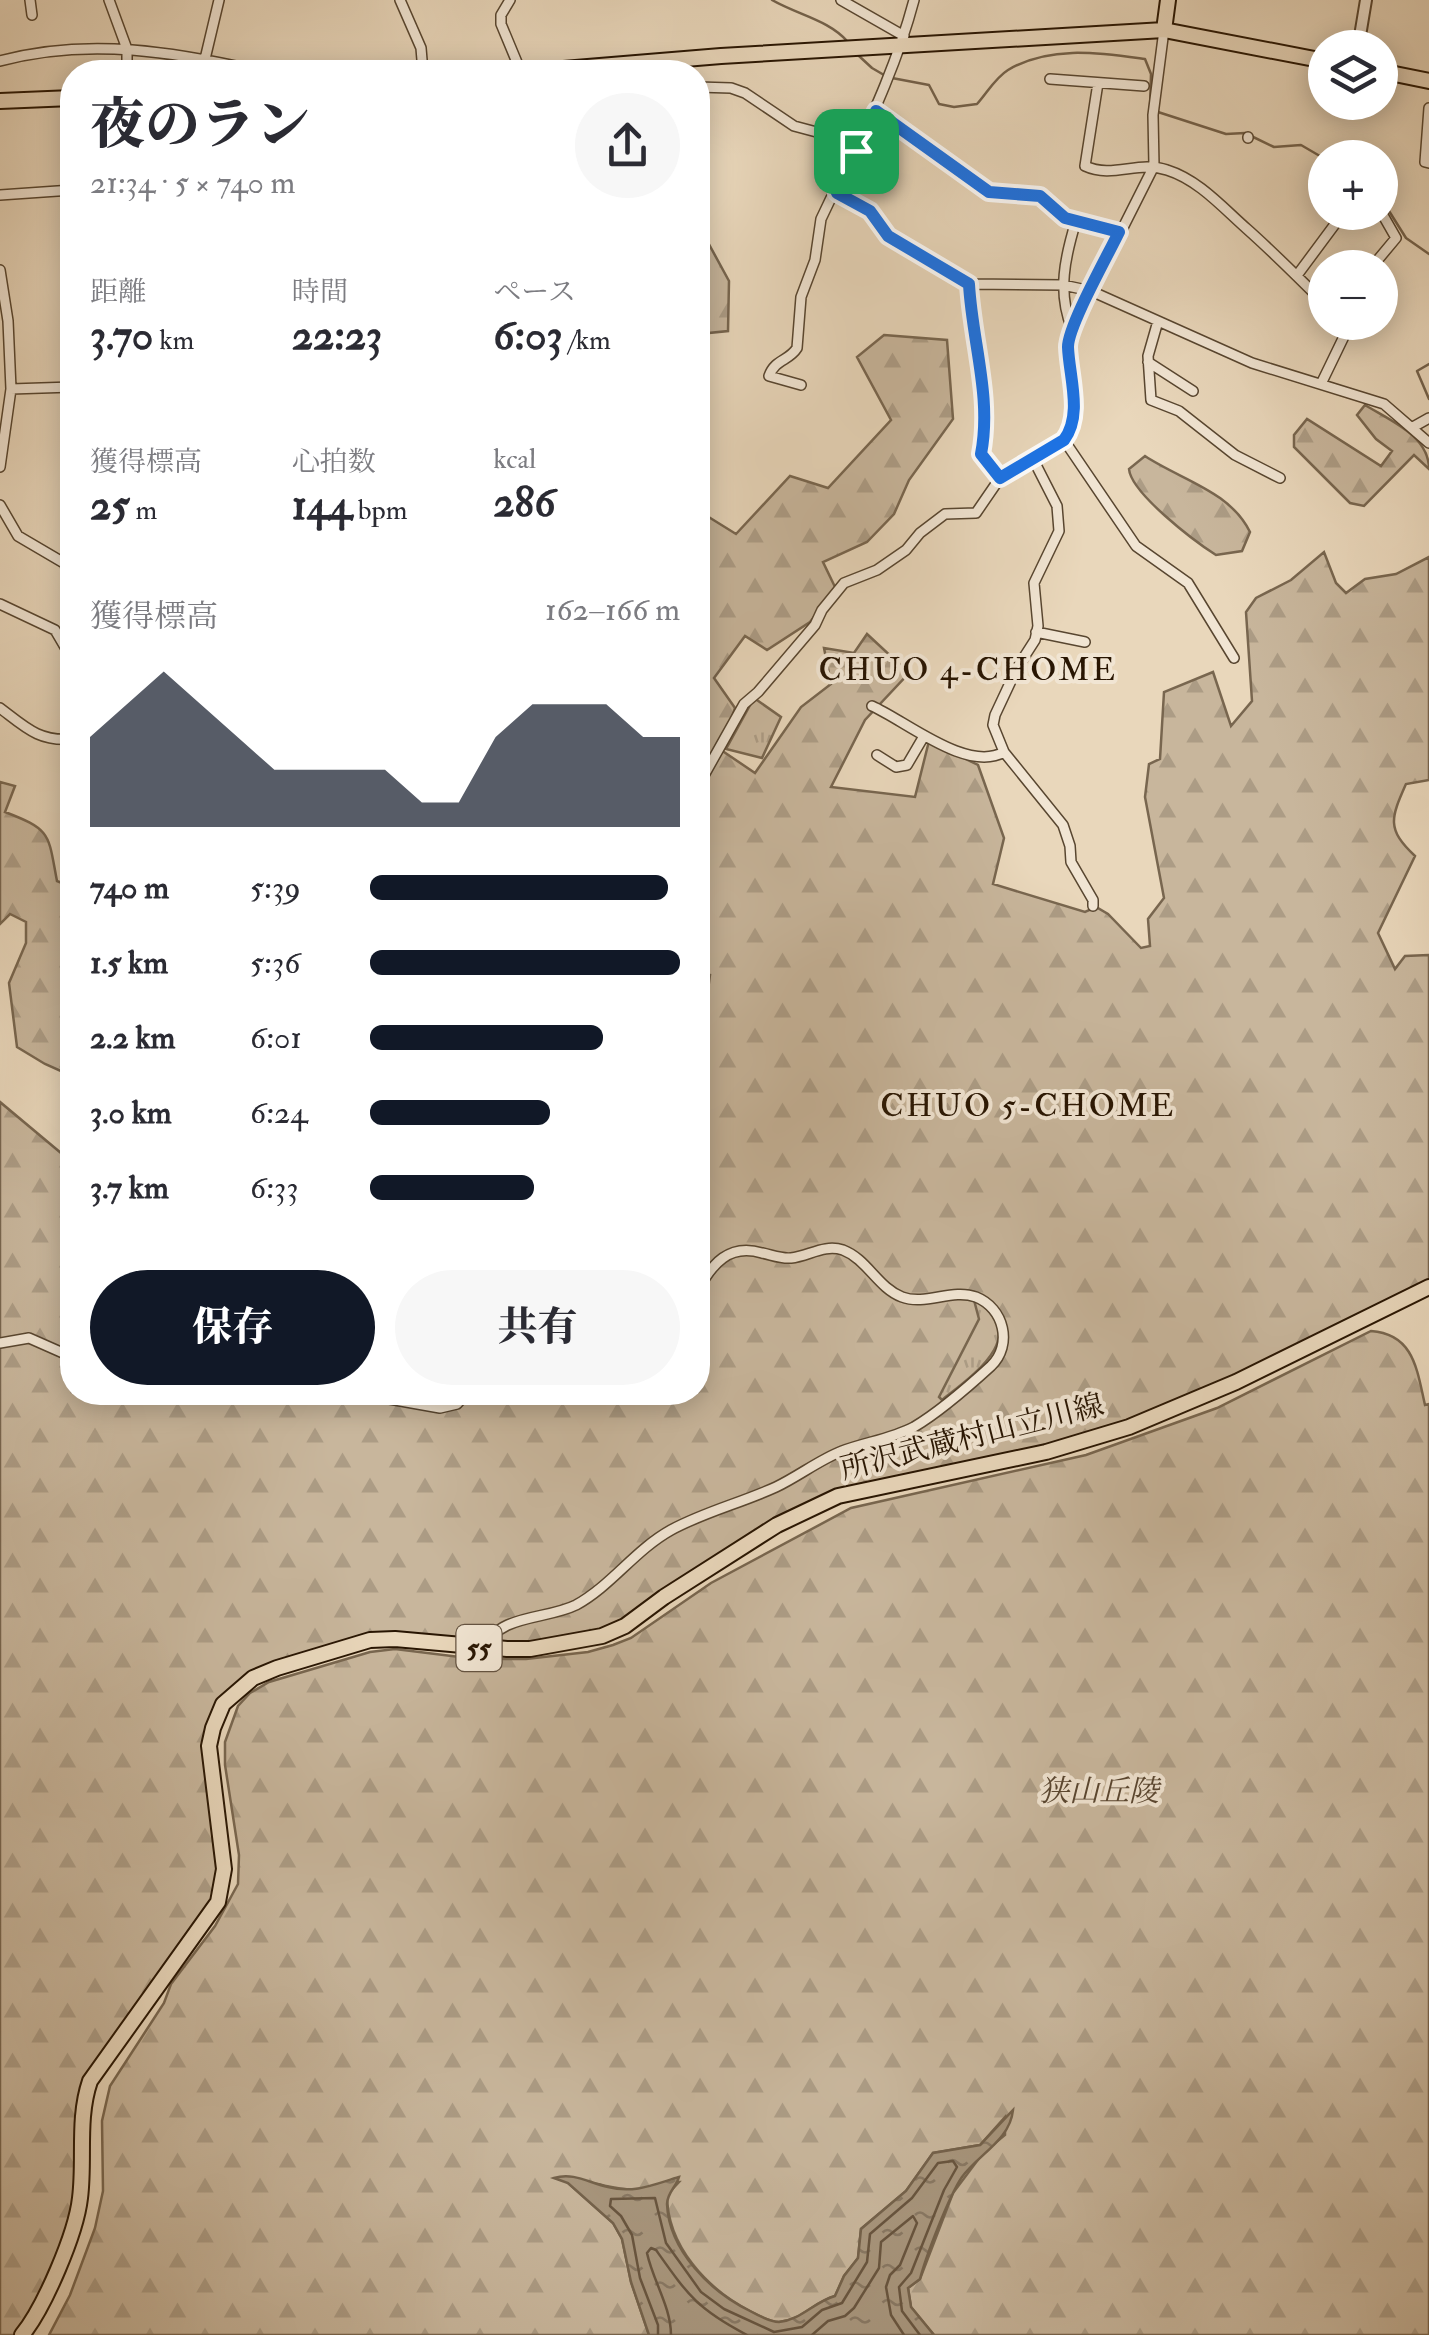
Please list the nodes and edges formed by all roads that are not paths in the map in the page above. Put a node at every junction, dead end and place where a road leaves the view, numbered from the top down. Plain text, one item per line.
1 (30, 0) edge
2 (110, 0) edge
3 (219, 0) edge
4 (400, 0) edge
5 (510, 0) edge
6 (841, 0) edge
7 (914, 0) edge
8 (1168, 0) edge
9 (1366, 0) edge
10 (32, 14) dead end
11 (1164, 30) junction
12 (1361, 30) edge
13 (903, 41) junction
14 (127, 49) junction
15 (1308, 57) edge
16 (205, 59) junction
17 (127, 60) edge
18 (209, 60) edge
19 (422, 60) edge
20 (518, 60) edge
21 (688, 60) edge
22 (0, 62) edge
23 (1398, 75) edge
24 (1050, 80) dead end
25 (1429, 81) edge
26 (1098, 83) junction
27 (1144, 86) dead end
28 (710, 87) edge
29 (60, 98) edge
30 (0, 101) edge
31 (1429, 108) edge
32 (876, 111) junction
33 (856, 151) junction
34 (1429, 163) edge
35 (1154, 166) junction
36 (60, 191) edge
37 (837, 193) junction
38 (0, 195) edge
39 (1076, 221) junction
40 (1331, 230) edge
41 (1119, 232) junction
42 (0, 270) edge
43 (1298, 274) junction
44 (969, 284) junction
45 (1063, 285) junction
46 (1308, 285) edge
47 (1091, 291) junction
48 (1158, 320) junction
49 (1072, 329) junction
50 (1342, 340) edge
51 (1148, 362) junction
52 (1320, 384) junction
53 (800, 385) dead end
54 (60, 387) edge
55 (11, 389) junction
56 (1193, 391) dead end
57 (1429, 418) edge
58 (1413, 428) junction
59 (1064, 440) junction
60 (1429, 444) edge
61 (0, 458) edge
62 (1033, 460) junction
63 (0, 467) edge
64 (1000, 478) junction
65 (1280, 478) dead end
66 (0, 505) edge
67 (60, 562) edge
68 (0, 604) edge
69 (1036, 632) junction
70 (60, 639) edge
71 (1086, 642) dead end
72 (1234, 658) dead end
73 (872, 706) dead end
74 (0, 708) edge
75 (924, 736) junction
76 (60, 739) edge
77 (1004, 752) junction
78 (877, 755) dead end
79 (710, 765) edge
80 (1092, 906) dead end
81 (710, 1270) edge
82 (1429, 1287) edge
83 (0, 1343) edge
84 (60, 1352) edge
85 (423, 1405) edge
86 (453, 1405) edge
87 (485, 1648) junction
88 (22, 2335) edge

1 - 10 street
2 - 14 street
3 - 16 street
4 - 19 street
5 - 20 street
6 - 13 street
7 - 13 street
8 - 11 main road
9 - 12 street
11 - 13 main road
11 - 15 main road
11 - 35 street
13 - 21 main road
13 - 32 street
14 - 16 street
14 - 17 street
14 - 22 street
16 - 18 street
23 - 25 main road
24 - 26 street
26 - 27 street
26 - 35 street
28 - 33 street
29 - 30 main road
31 - 34 street
32 - 33 street
32 - 39 street
33 - 37 street
35 - 41 street
35 - 43 street
36 - 38 street
37 - 44 street
37 - 53 street
39 - 41 street
39 - 45 street
40 - 43 street
41 - 47 street
42 - 55 street
43 - 46 street
44 - 45 street
44 - 64 street
45 - 47 street
45 - 49 street
47 - 48 street
47 - 49 street
48 - 51 street
48 - 52 street
49 - 59 street
50 - 52 street
51 - 56 street
51 - 65 street
52 - 58 street
54 - 55 street
55 - 61 street
57 - 58 street
58 - 60 street
59 - 62 street
59 - 72 street
61 - 63 street
62 - 64 street
62 - 69 street
64 - 79 street
66 - 67 street
68 - 70 street
69 - 71 street
69 - 77 street
73 - 75 street
74 - 76 street
75 - 77 street
75 - 78 street
77 - 80 street
81 - 87 street
82 - 87 main road, 所沢武蔵村山立川線 / 55
83 - 84 street
85 - 86 street
87 - 88 main road, 所沢武蔵村山立川線 / 55

